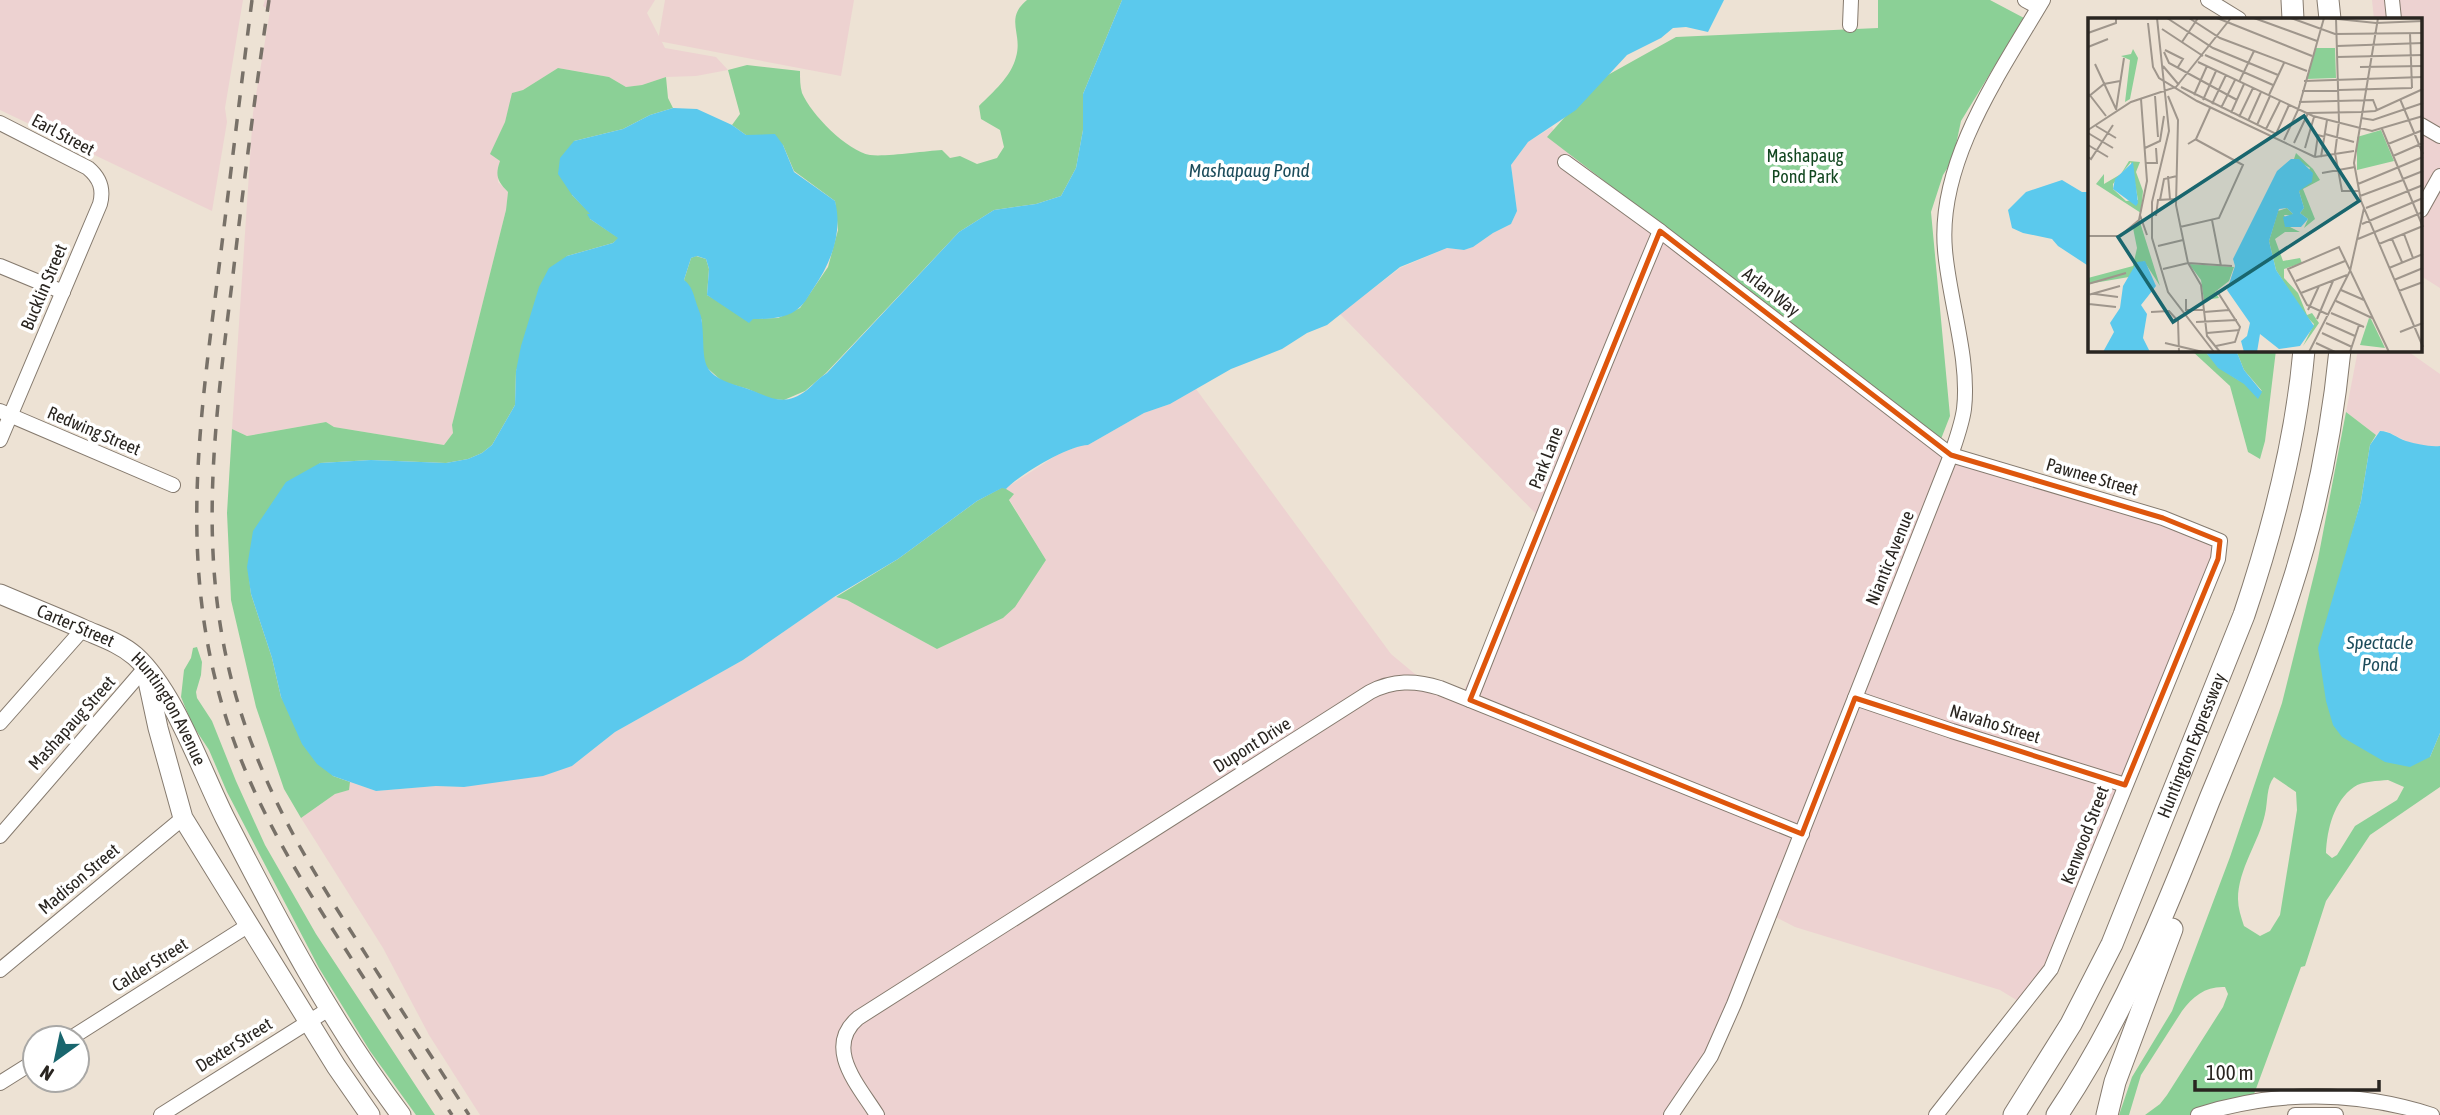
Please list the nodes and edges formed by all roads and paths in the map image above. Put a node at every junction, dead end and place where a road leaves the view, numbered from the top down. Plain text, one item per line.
1 (1851, 0) edge
2 (2025, 0) edge
3 (2208, 0) edge
4 (2292, 0) edge
5 (2328, 0) edge
6 (2392, 0) edge
7 (2041, 4) edge
8 (2237, 18) edge
9 (2294, 18) edge
10 (2330, 18) edge
11 (2394, 18) edge
12 (1850, 25) dead end
13 (0, 123) edge
14 (2422, 126) edge
15 (2440, 136) edge
16 (1565, 162) dead end
17 (2440, 176) edge
18 (101, 187) joint
19 (2422, 208) edge
20 (1660, 231) junction
21 (0, 265) edge
22 (63, 292) junction
23 (2304, 352) edge
24 (2340, 352) edge
25 (5, 414) edge
26 (0, 440) edge
27 (1951, 456) junction
28 (173, 485) dead end
29 (2220, 541) joint
30 (0, 594) edge
31 (83, 629) junction
32 (145, 668) junction
33 (1855, 698) junction
34 (1469, 700) junction
35 (0, 723) edge
36 (2220, 775) junction
37 (2124, 785) junction
38 (183, 818) junction
39 (1802, 834) junction
40 (0, 836) edge
41 (249, 925) junction
42 (0, 970) edge
43 (329, 1009) junction
44 (309, 1021) junction
45 (91, 1025) edge
46 (21, 1070) edge
47 (0, 1083) edge
48 (160, 1115) edge
49 (369, 1115) edge
50 (401, 1115) edge
51 (877, 1115) edge
52 (1672, 1115) edge
53 (1936, 1115) edge
54 (2014, 1115) edge
55 (2057, 1115) edge
56 (2107, 1115) edge
57 (2199, 1115) edge
58 (2295, 1115) edge
59 (2336, 1115) edge
60 (2432, 1115) edge

1 - 12 street
2 - 7 street
3 - 8 street
4 - 9 highway
5 - 10 highway
6 - 11 street
7 - 27 street, Niantic Avenue
13 - 18 street, Earl Street
14 - 15 street
16 - 20 street, Arlan Way
17 - 19 street
18 - 22 street, Bucklin Street
20 - 27 street, Arlan Way
20 - 34 street, Park Lane
21 - 22 street
22 - 25 street, Bucklin Street
23 - 54 highway, Huntington Expressway
24 - 36 highway, Huntington Expressway
25 - 26 street, Bucklin Street
25 - 28 street, Redwing Street
27 - 29 street, Pawnee Street
27 - 33 street, Niantic Avenue
29 - 37 street, Kenwood Street
30 - 31 main road, Carter Street
31 - 32 main road, Carter Street
31 - 35 street
32 - 38 main road, Huntington Avenue
32 - 40 street, Mashapaug Street
32 - 43 main road, Huntington Avenue
33 - 37 street, Navaho Street
33 - 39 street, Niantic Avenue
34 - 39 street, Dupont Drive
34 - 51 street, Dupont Drive
36 - 55 highway, Huntington Expressway
36 - 56 highway
37 - 53 street, Kenwood Street
38 - 41 main road, Huntington Avenue
38 - 42 street, Madison Street
39 - 52 street, Niantic Avenue
41 - 44 main road, Huntington Avenue
41 - 45 street, Calder Street
43 - 44 street, Dexter Street
43 - 50 main road, Huntington Avenue
44 - 48 street, Dexter Street
44 - 49 main road, Huntington Avenue
46 - 47 street
57 - 60 street
58 - 59 street

